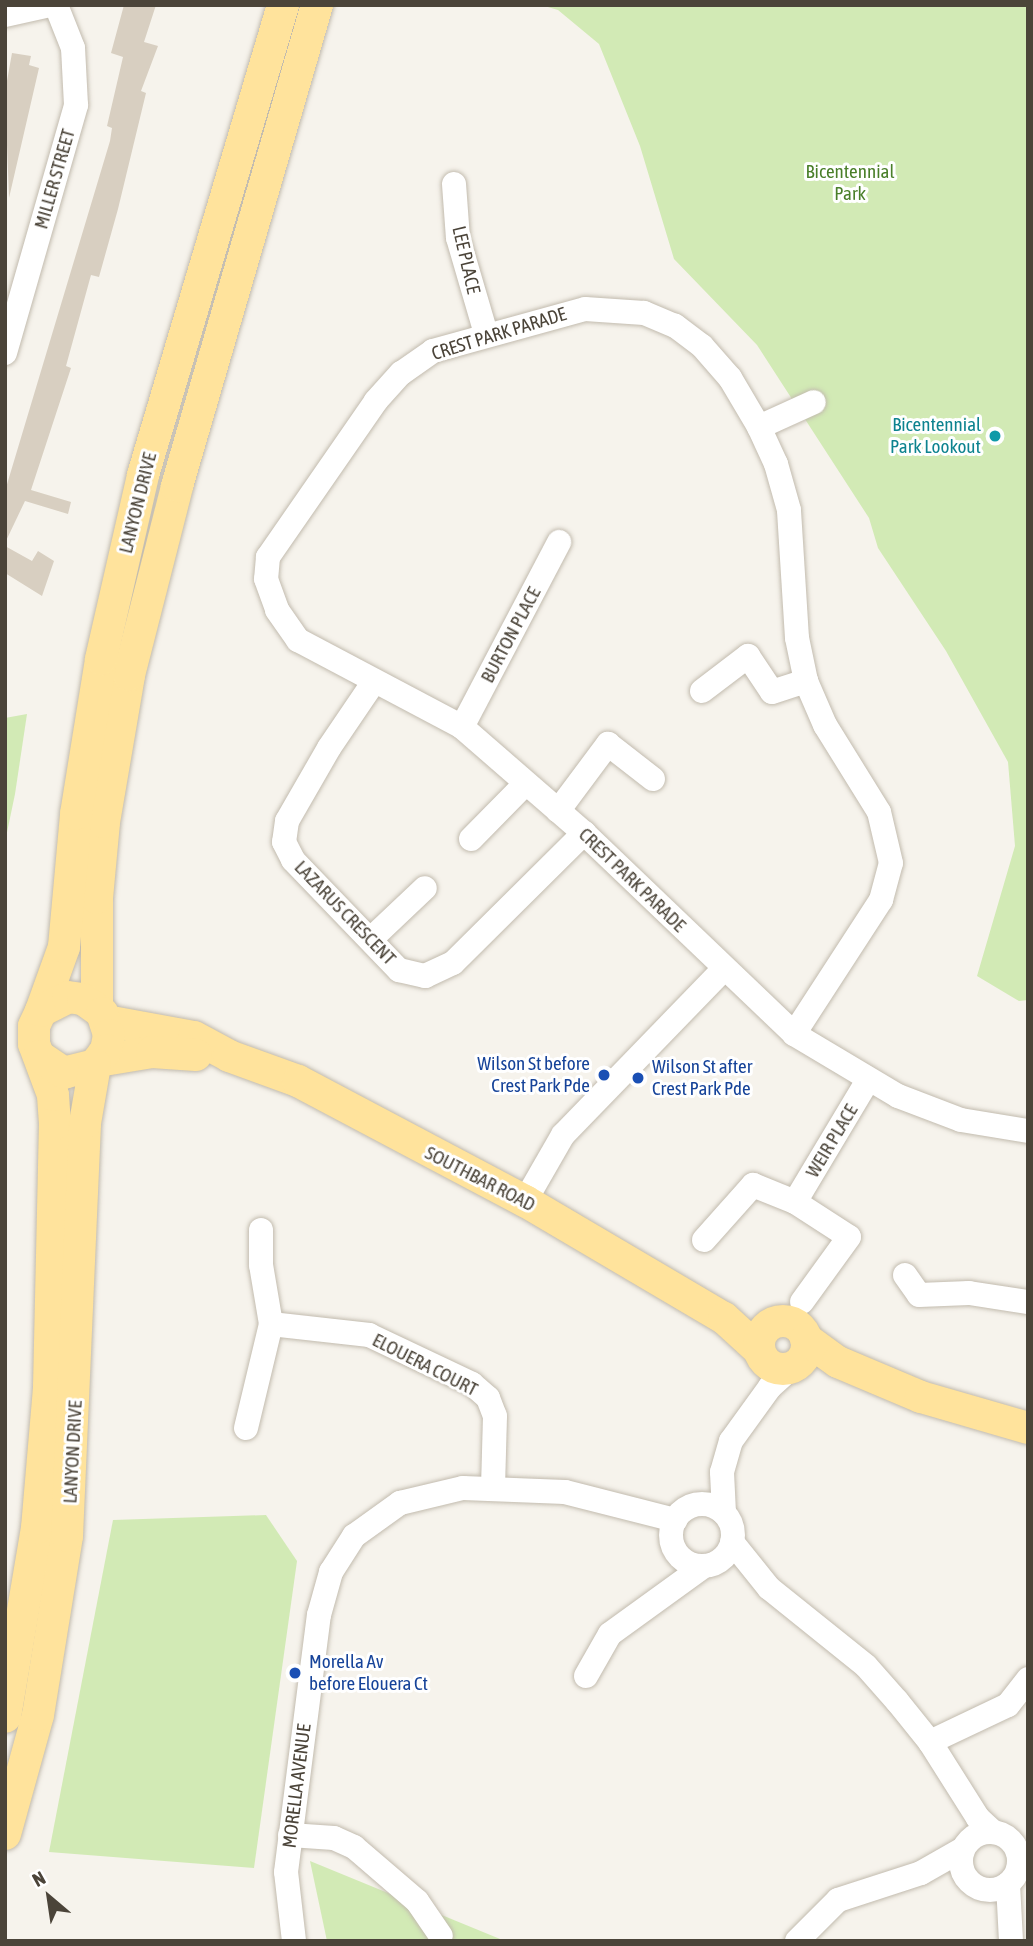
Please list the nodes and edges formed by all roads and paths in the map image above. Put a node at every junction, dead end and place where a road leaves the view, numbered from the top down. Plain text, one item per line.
1 (50, 5) edge
2 (56, 5) edge
3 (283, 5) edge
4 (317, 5) edge
5 (5, 15) edge
6 (454, 184) dead end
7 (486, 334) junction
8 (5, 353) edge
9 (814, 402) dead end
10 (759, 427) junction
11 (559, 542) dead end
12 (806, 681) junction
13 (373, 683) junction
14 (702, 691) dead end
15 (461, 727) junction
16 (653, 779) dead end
17 (526, 783) junction
18 (558, 811) junction
19 (584, 833) junction
20 (471, 839) dead end
21 (425, 888) dead end
22 (372, 939) junction
23 (723, 970) junction
24 (41, 1011) junction
25 (101, 1014) junction
26 (794, 1034) junction
27 (38, 1056) junction
28 (229, 1056) junction
29 (97, 1063) junction
30 (868, 1080) junction
31 (1028, 1131) edge
32 (525, 1201) junction
33 (795, 1202) junction
34 (261, 1230) dead end
35 (704, 1240) dead end
36 (905, 1275) dead end
37 (802, 1302) dead end
38 (1028, 1302) edge
39 (271, 1324) junction
40 (783, 1351) junction
41 (246, 1428) dead end
42 (1028, 1428) edge
43 (493, 1488) junction
44 (702, 1503) junction
45 (724, 1513) junction
46 (667, 1523) junction
47 (705, 1562) junction
48 (11, 1672) edge
49 (586, 1676) dead end
50 (1028, 1679) edge
51 (16, 1718) edge
52 (930, 1742) junction
53 (958, 1788) junction
54 (5, 1834) edge
55 (290, 1835) junction
56 (1011, 1841) edge
57 (965, 1845) junction
58 (921, 1873) junction
59 (1017, 1877) edge
60 (973, 1883) junction
61 (1010, 1935) edge
62 (441, 1936) dead end
63 (294, 1941) edge
64 (797, 1941) edge

1 - 5 street
2 - 8 street, MILLER STREET
3 - 24 main road, LANYON DRIVE
4 - 25 main road, LANYON DRIVE
6 - 7 street, LEE PLACE
7 - 10 street, CREST PARK PARADE
7 - 13 street, CREST PARK PARADE
9 - 10 street
10 - 12 street, CREST PARK PARADE
11 - 15 street, BURTON PLACE
12 - 14 street
12 - 26 street, CREST PARK PARADE
13 - 15 street, CREST PARK PARADE
13 - 22 street, LAZARUS CRESCENT
15 - 17 street, CREST PARK PARADE
16 - 18 street
17 - 18 street, CREST PARK PARADE
17 - 20 street
18 - 19 street, CREST PARK PARADE
19 - 22 street, LAZARUS CRESCENT
19 - 23 street, CREST PARK PARADE
21 - 22 street
23 - 26 street, CREST PARK PARADE
23 - 32 street
24 - 25 main road
24 - 27 main road
25 - 28 main road, SOUTHBAR ROAD
25 - 29 main road
26 - 30 street, CREST PARK PARADE
27 - 29 main road
27 - 48 main road, LANYON DRIVE
28 - 29 main road, SOUTHBAR ROAD
28 - 32 main road, SOUTHBAR ROAD
29 - 51 main road, LANYON DRIVE
30 - 31 street, CREST PARK PARADE
30 - 33 street, WEIR PLACE
32 - 40 main road, SOUTHBAR ROAD
33 - 35 street
33 - 37 street
34 - 39 street
36 - 38 street
39 - 41 street
39 - 43 street, ELOUERA COURT
40 - 42 main road
40 - 44 street
40 - 45 street
43 - 46 street, MORELLA AVENUE
43 - 55 street, MORELLA AVENUE
44 - 45 street
44 - 46 street
45 - 47 street
46 - 47 street
47 - 49 street
47 - 52 street
48 - 51 main road, LANYON DRIVE
50 - 52 street
51 - 54 main road, LANYON DRIVE
52 - 53 street
53 - 56 street
53 - 57 street
55 - 62 street
55 - 63 street, MORELLA AVENUE
56 - 57 street
56 - 59 street
57 - 58 street
57 - 60 street
58 - 60 street
58 - 64 street
59 - 60 street
59 - 61 street
60 - 61 street

